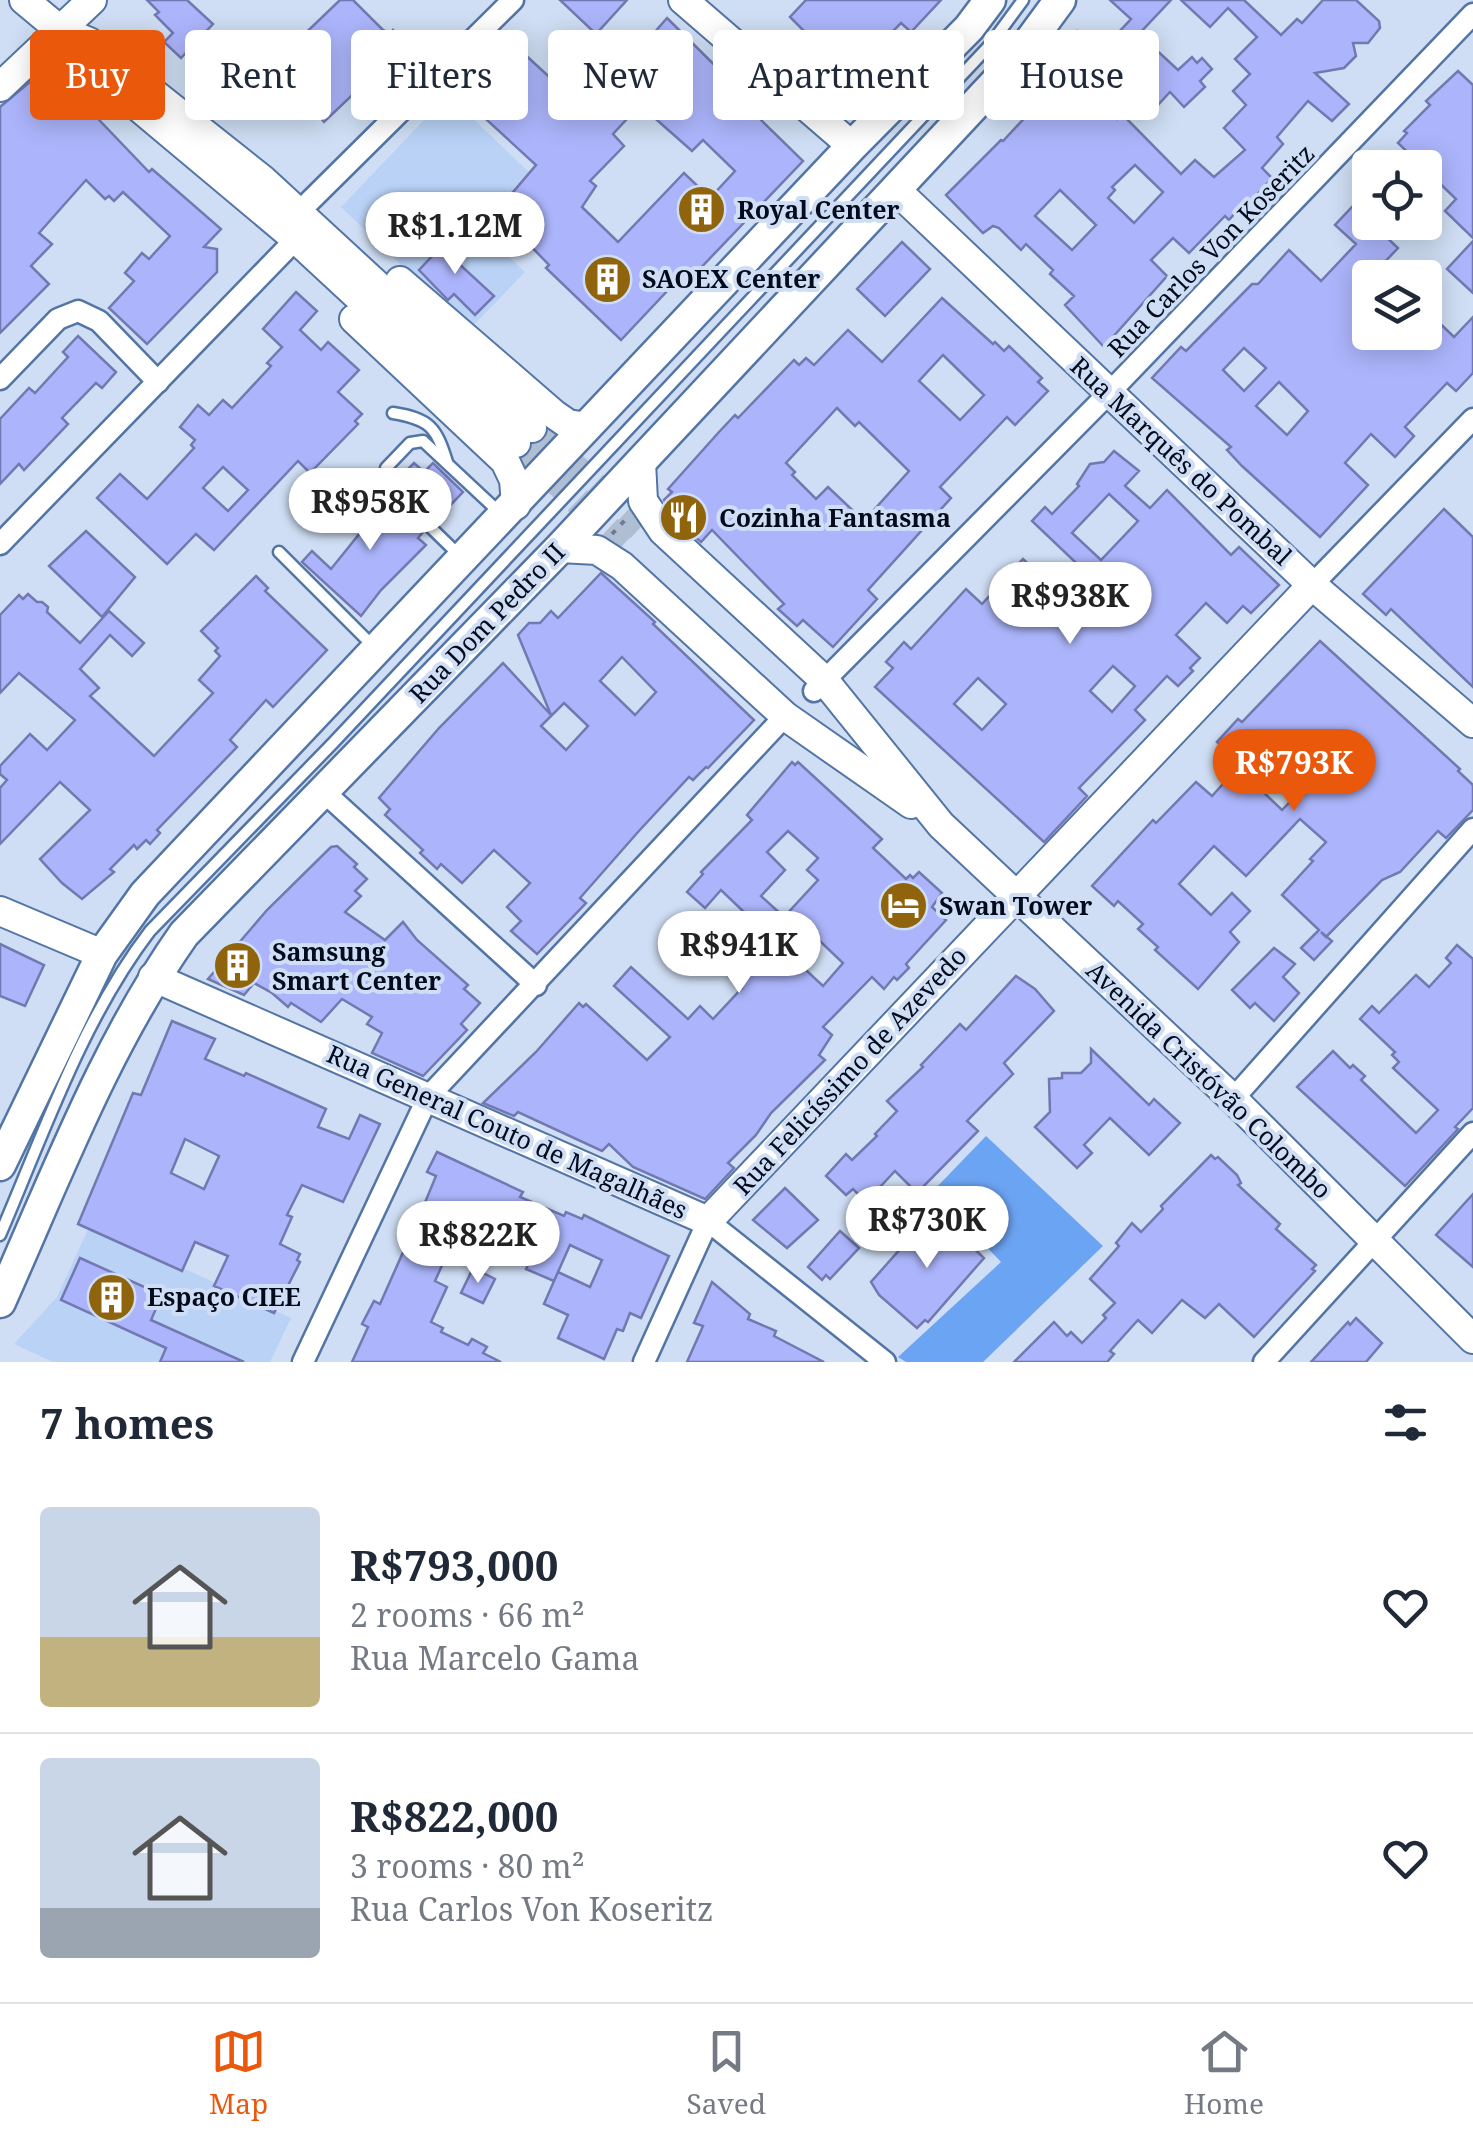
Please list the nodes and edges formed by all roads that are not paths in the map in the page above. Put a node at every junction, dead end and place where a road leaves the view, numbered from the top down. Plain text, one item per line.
1 (24, 0) edge
2 (513, 0) edge
3 (683, 0) edge
4 (990, 0) edge
5 (1022, 0) edge
6 (1060, 0) edge
7 (90, 3) edge
8 (1473, 14) edge
9 (60, 30) joint
10 (85, 30) edge
11 (30, 58) edge
12 (0, 87) edge
13 (165, 102) edge
14 (153, 120) edge
15 (852, 146) junction
16 (896, 190) junction
17 (297, 226) junction
18 (0, 379) edge
19 (158, 382) junction
20 (1108, 394) junction
21 (394, 413) dead end
22 (1473, 419) edge
23 (587, 427) junction
24 (524, 436) tunnel mouth
25 (640, 462) junction
26 (447, 463) junction
27 (510, 511) junction
28 (626, 531) junction
29 (0, 544) edge
30 (560, 548) junction
31 (279, 552) dead end
32 (464, 560) junction
33 (1312, 585) junction
34 (378, 650) junction
35 (819, 685) junction
36 (785, 716) junction
37 (1473, 724) edge
38 (334, 743) junction
39 (874, 763) junction
40 (324, 792) junction
41 (1473, 829) edge
42 (1017, 896) junction
43 (0, 911) edge
44 (113, 959) junction
45 (153, 977) junction
46 (536, 985) junction
47 (428, 1097) junction
48 (1233, 1100) junction
49 (1473, 1133) edge
50 (0, 1165) edge
51 (708, 1221) junction
52 (0, 1235) edge
53 (1373, 1241) junction
54 (0, 1302) edge
55 (1473, 1338) edge
56 (303, 1362) edge
57 (644, 1362) edge
58 (885, 1362) edge
59 (1264, 1362) edge

1 - 9 main road
2 - 17 street
3 - 15 main road
4 - 15 main road
5 - 38 lane
6 - 16 main road, Rua Dom Pedro II
7 - 9 main road
7 - 10 main road
8 - 20 street, Rua Carlos Von Koseritz
11 - 12 main road
13 - 17 main road
14 - 17 main road
15 - 23 main road
16 - 20 main road, Rua Marquês do Pombal
16 - 25 main road, Rua Dom Pedro II
17 - 19 street
17 - 23 main road
17 - 24 main road
17 - 27 main road
18 - 19 street
19 - 29 street
20 - 33 main road, Rua Marquês do Pombal
20 - 35 street, Rua Carlos Von Koseritz
21 - 26 lane
22 - 33 street, Rua Felicíssimo de Azevedo
23 - 27 main road
25 - 28 main road
25 - 30 main road, Rua Dom Pedro II
26 - 27 lane
26 - 32 lane
27 - 32 main road
28 - 30 main road
28 - 35 main road
28 - 36 main road, Avenida Cristóvão Colombo
28 - 39 main road
30 - 40 main road, Rua Dom Pedro II
31 - 34 lane
32 - 34 main road
33 - 37 main road, Rua Marquês do Pombal
33 - 42 main road, Rua Felicíssimo de Azevedo
34 - 44 main road
35 - 39 main road
36 - 39 main road, Avenida Cristóvão Colombo
36 - 46 street
38 - 40 lane
38 - 44 lane
39 - 42 main road, Avenida Cristóvão Colombo
40 - 45 main road, Rua Dom Pedro II
40 - 46 street
41 - 48 street
42 - 48 main road, Avenida Cristóvão Colombo
42 - 51 main road, Rua Felicíssimo de Azevedo
43 - 44 main road
44 - 50 main road
44 - 52 lane
45 - 47 main road, Rua General Couto de Magalhães
45 - 54 main road, Rua Dom Pedro II
46 - 47 street
47 - 51 main road, Rua General Couto de Magalhães
47 - 56 street
48 - 53 main road, Avenida Cristóvão Colombo
49 - 53 street
51 - 57 street, Rua Felicíssimo de Azevedo
51 - 58 street, Rua General Couto de Magalhães
53 - 55 main road, Avenida Cristóvão Colombo
53 - 59 street

